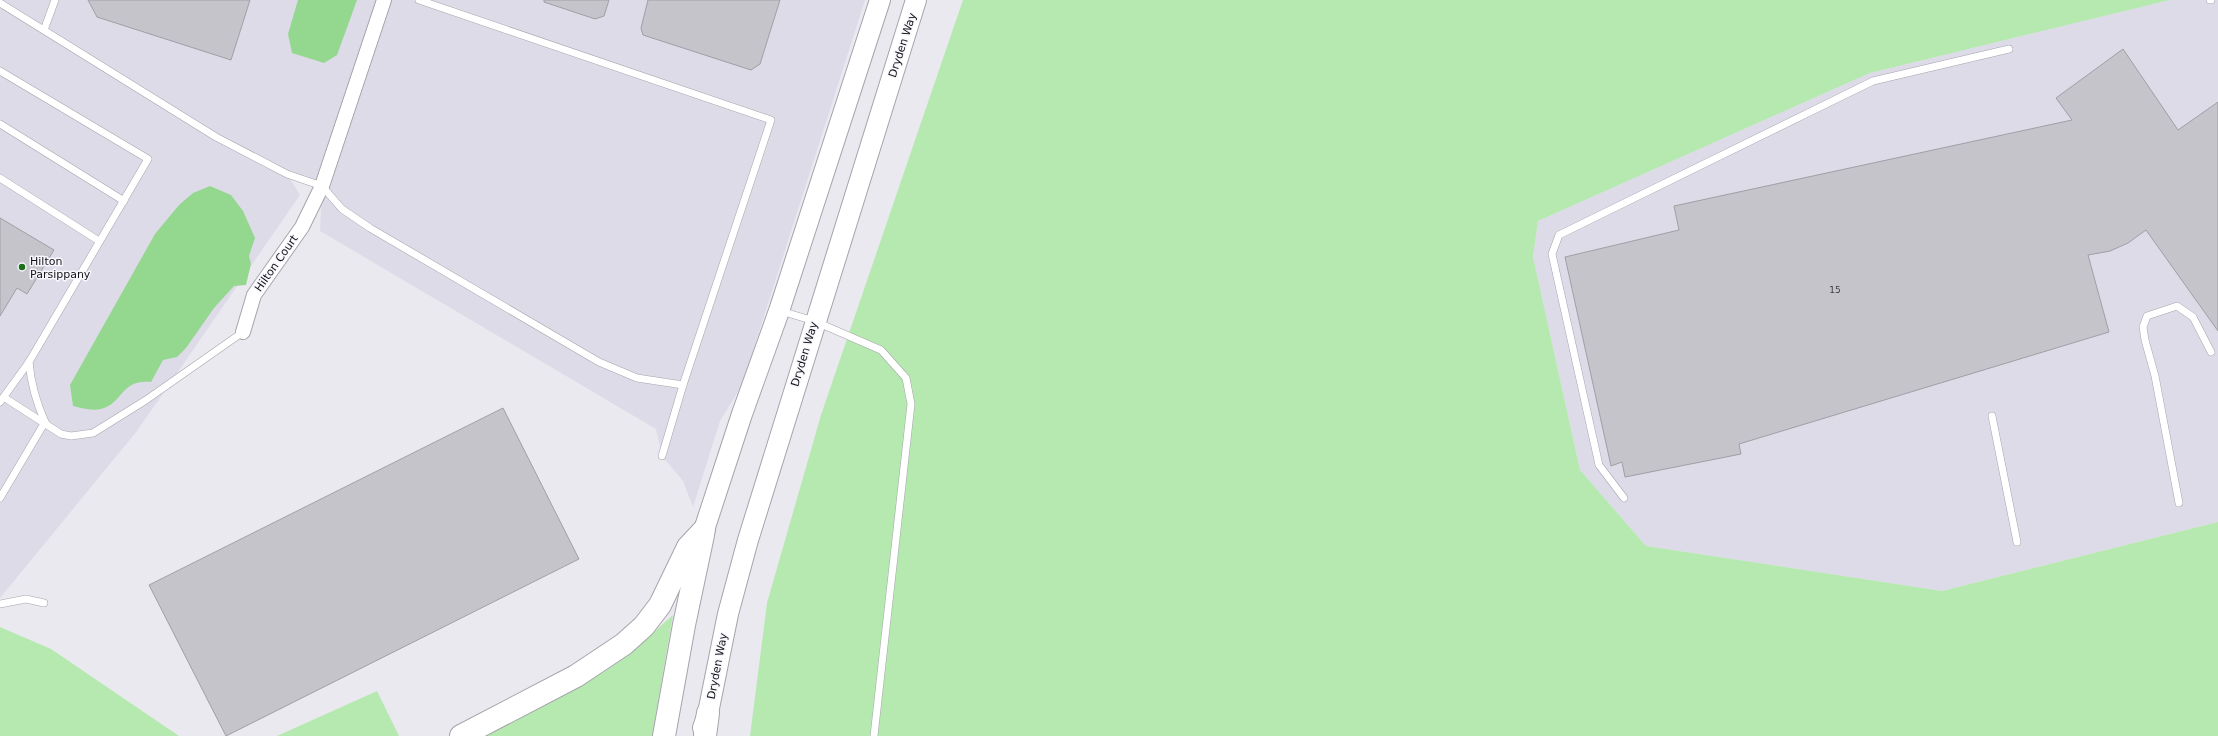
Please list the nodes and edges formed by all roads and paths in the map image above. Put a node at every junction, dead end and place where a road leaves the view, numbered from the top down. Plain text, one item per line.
1 (55, 0) edge
2 (384, 0) edge
3 (419, 0) edge
4 (880, 0) edge
5 (916, 0) edge
6 (0, 3) edge
7 (44, 30) junction
8 (2009, 49) dead end
9 (0, 70) edge
10 (0, 124) edge
11 (0, 178) edge
12 (322, 186) junction
13 (124, 201) junction
14 (99, 241) junction
15 (779, 311) junction
16 (814, 321) junction
17 (243, 332) joint
18 (2211, 352) dead end
19 (29, 362) junction
20 (683, 385) junction
21 (2, 400) edge
22 (1992, 416) dead end
23 (45, 422) junction
24 (662, 456) dead end
25 (0, 498) edge
26 (1624, 498) dead end
27 (2179, 503) dead end
28 (704, 530) junction
29 (2017, 542) dead end
30 (44, 603) dead end
31 (0, 604) edge
32 (708, 713) junction
33 (461, 736) edge
34 (664, 736) edge
35 (701, 736) edge
36 (705, 736) edge
37 (874, 736) edge

1 - 7 lane
2 - 12 street, Hilton Court
3 - 20 lane
4 - 15 street
5 - 16 street, Dryden Way
6 - 7 lane
7 - 12 lane
8 - 26 lane
9 - 13 lane
10 - 13 lane
11 - 14 lane
12 - 17 street, Hilton Court
12 - 20 lane
13 - 14 lane
14 - 19 lane
15 - 16 lane
15 - 28 street
16 - 32 street, Dryden Way
16 - 37 lane
17 - 23 lane, Hilton Court
18 - 27 lane
19 - 21 lane
19 - 23 lane
20 - 24 lane
21 - 23 lane, Hilton Court
22 - 29 lane
23 - 25 lane
28 - 33 highway
28 - 34 highway
30 - 31 lane
32 - 35 street, Dryden Way
32 - 36 highway

